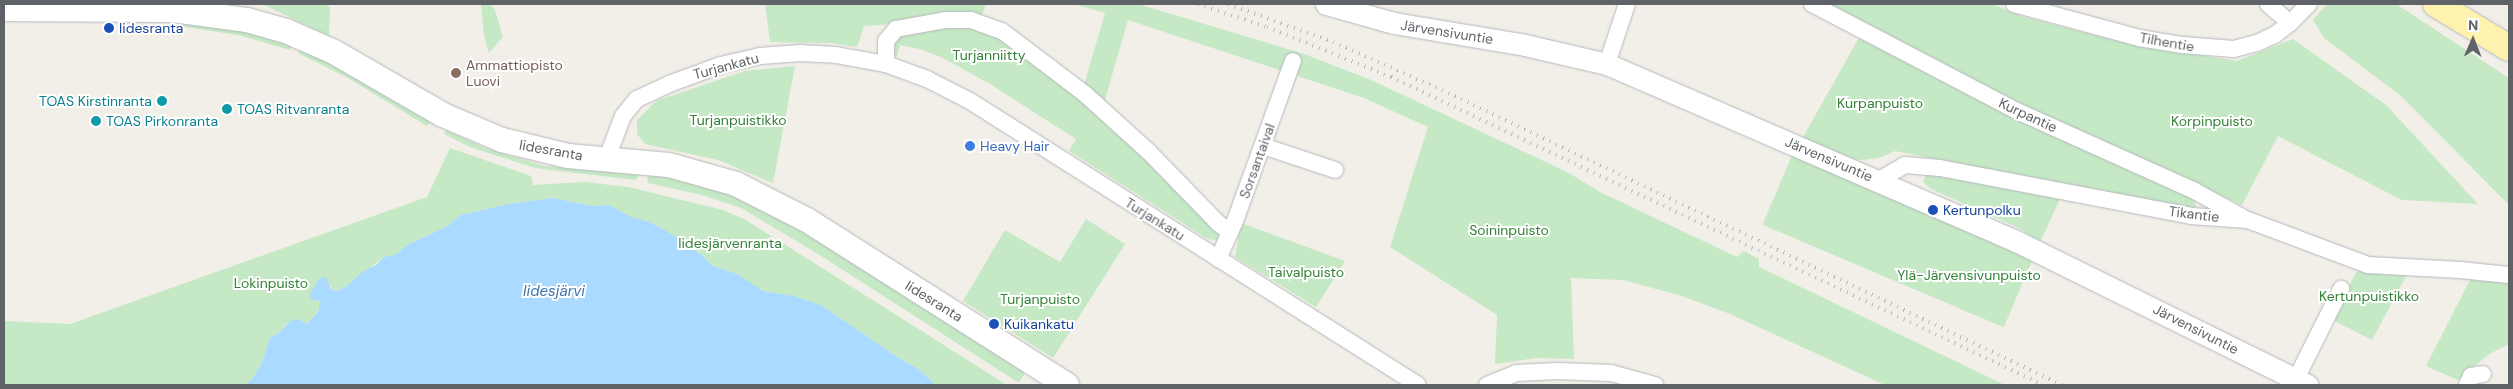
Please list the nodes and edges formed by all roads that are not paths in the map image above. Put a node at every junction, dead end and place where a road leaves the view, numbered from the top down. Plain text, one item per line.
1 (1326, 4) edge
2 (1627, 4) edge
3 (1812, 4) edge
4 (2014, 4) edge
5 (2268, 4) edge
6 (2309, 4) edge
7 (2436, 4) edge
8 (4, 9) edge
9 (2290, 23) junction
10 (2509, 48) edge
11 (1293, 61) dead end
12 (886, 64) junction
13 (1607, 64) junction
14 (1263, 146) junction
15 (607, 158) junction
16 (1335, 170) dead end
17 (1878, 180) junction
18 (2248, 220) junction
19 (1230, 232) junction
20 (1218, 259) junction
21 (2509, 275) edge
22 (2341, 289) dead end
23 (2482, 374) dead end
24 (2302, 382) edge
25 (1067, 385) edge
26 (1418, 385) edge
27 (1487, 385) edge
28 (1655, 385) edge
29 (2467, 385) edge

1 - 13 street, Järvensivuntie
2 - 13 street
3 - 18 street, Kurpantie
4 - 9 street, Tilhentie
5 - 9 street
6 - 9 street, Tilhentie
7 - 10 main road
8 - 15 main road, Iidesranta
11 - 14 street, Sorsantaival
12 - 15 street, Turjankatu
12 - 19 street
12 - 20 street, Turjankatu
13 - 17 street, Järvensivuntie
14 - 16 street
14 - 19 street, Sorsantaival
15 - 25 main road, Iidesranta
17 - 18 street, Tikantie
17 - 24 street, Järvensivuntie
18 - 21 street, Tikantie
19 - 20 street, Sorsantaival
20 - 26 street, Turjankatu
22 - 24 street
23 - 29 street
27 - 28 street

